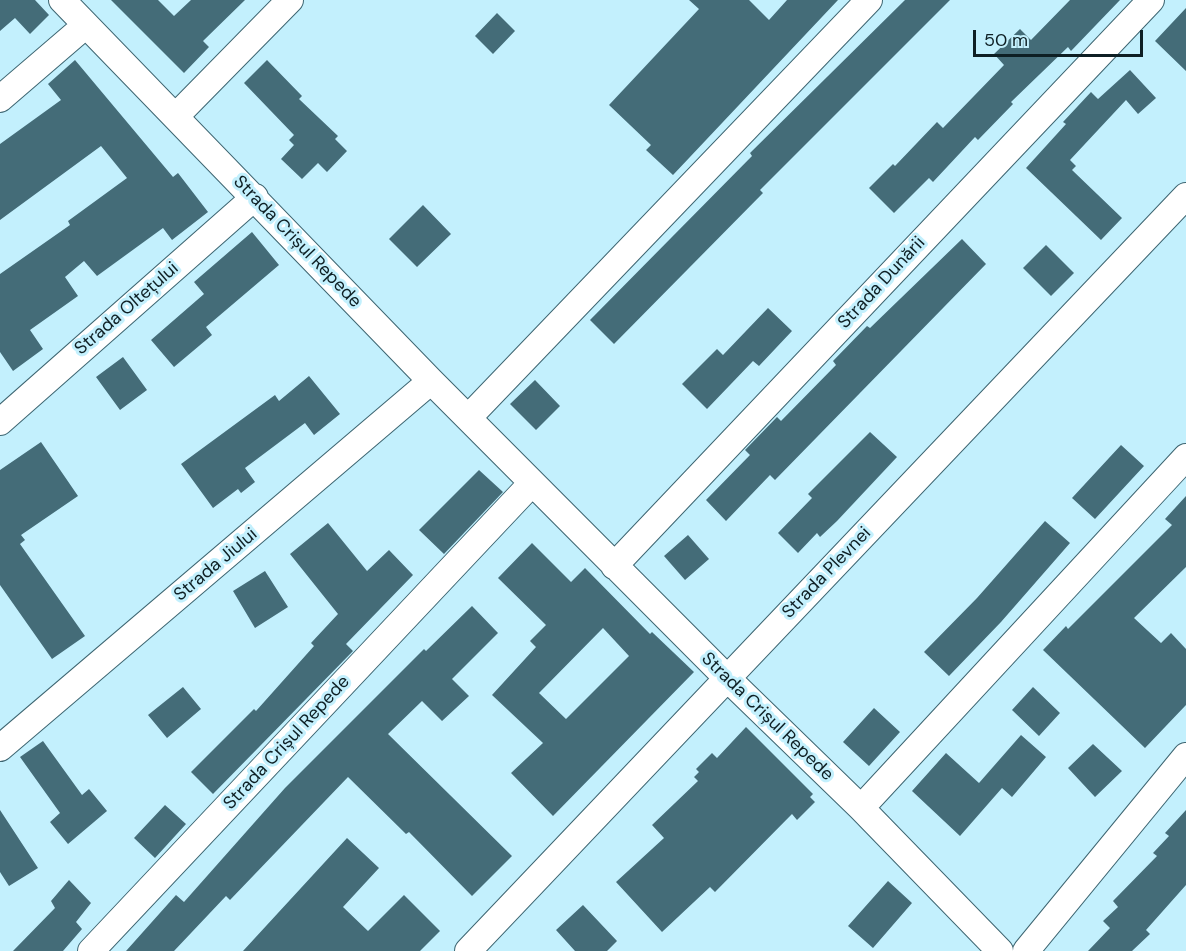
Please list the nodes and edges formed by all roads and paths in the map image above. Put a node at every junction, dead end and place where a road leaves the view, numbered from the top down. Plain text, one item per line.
1 (62, 0) edge
2 (290, 0) edge
3 (869, 0) edge
4 (1151, 0) edge
5 (86, 25) junction
6 (0, 99) edge
7 (176, 116) junction
8 (1186, 196) edge
9 (255, 197) junction
10 (431, 381) junction
11 (468, 418) junction
12 (0, 422) edge
13 (1186, 457) edge
14 (532, 483) junction
15 (614, 566) junction
16 (727, 678) junction
17 (0, 748) edge
18 (1186, 756) edge
19 (861, 808) junction
20 (92, 951) edge
21 (468, 951) edge
22 (1000, 951) edge
23 (1026, 951) edge

1 - 5 street, Strada Crișul Repede
2 - 7 street
3 - 11 street
4 - 15 street, Strada Dunării
5 - 6 street
5 - 7 street, Strada Crișul Repede
7 - 9 street, Strada Crișul Repede
8 - 16 street, Strada Plevnei
9 - 10 street, Strada Crișul Repede
9 - 12 street, Strada Oltețului
10 - 11 street, Strada Crișul Repede
10 - 17 street, Strada Jiului
11 - 14 street, Strada Crișul Repede
13 - 19 street
14 - 15 street, Strada Crișul Repede
14 - 20 street, Strada Crișul Repede
15 - 16 street, Strada Crișul Repede
16 - 19 street, Strada Crișul Repede
16 - 21 street, Strada Plevnei
18 - 23 street
19 - 22 street, Strada Crișul Repede

